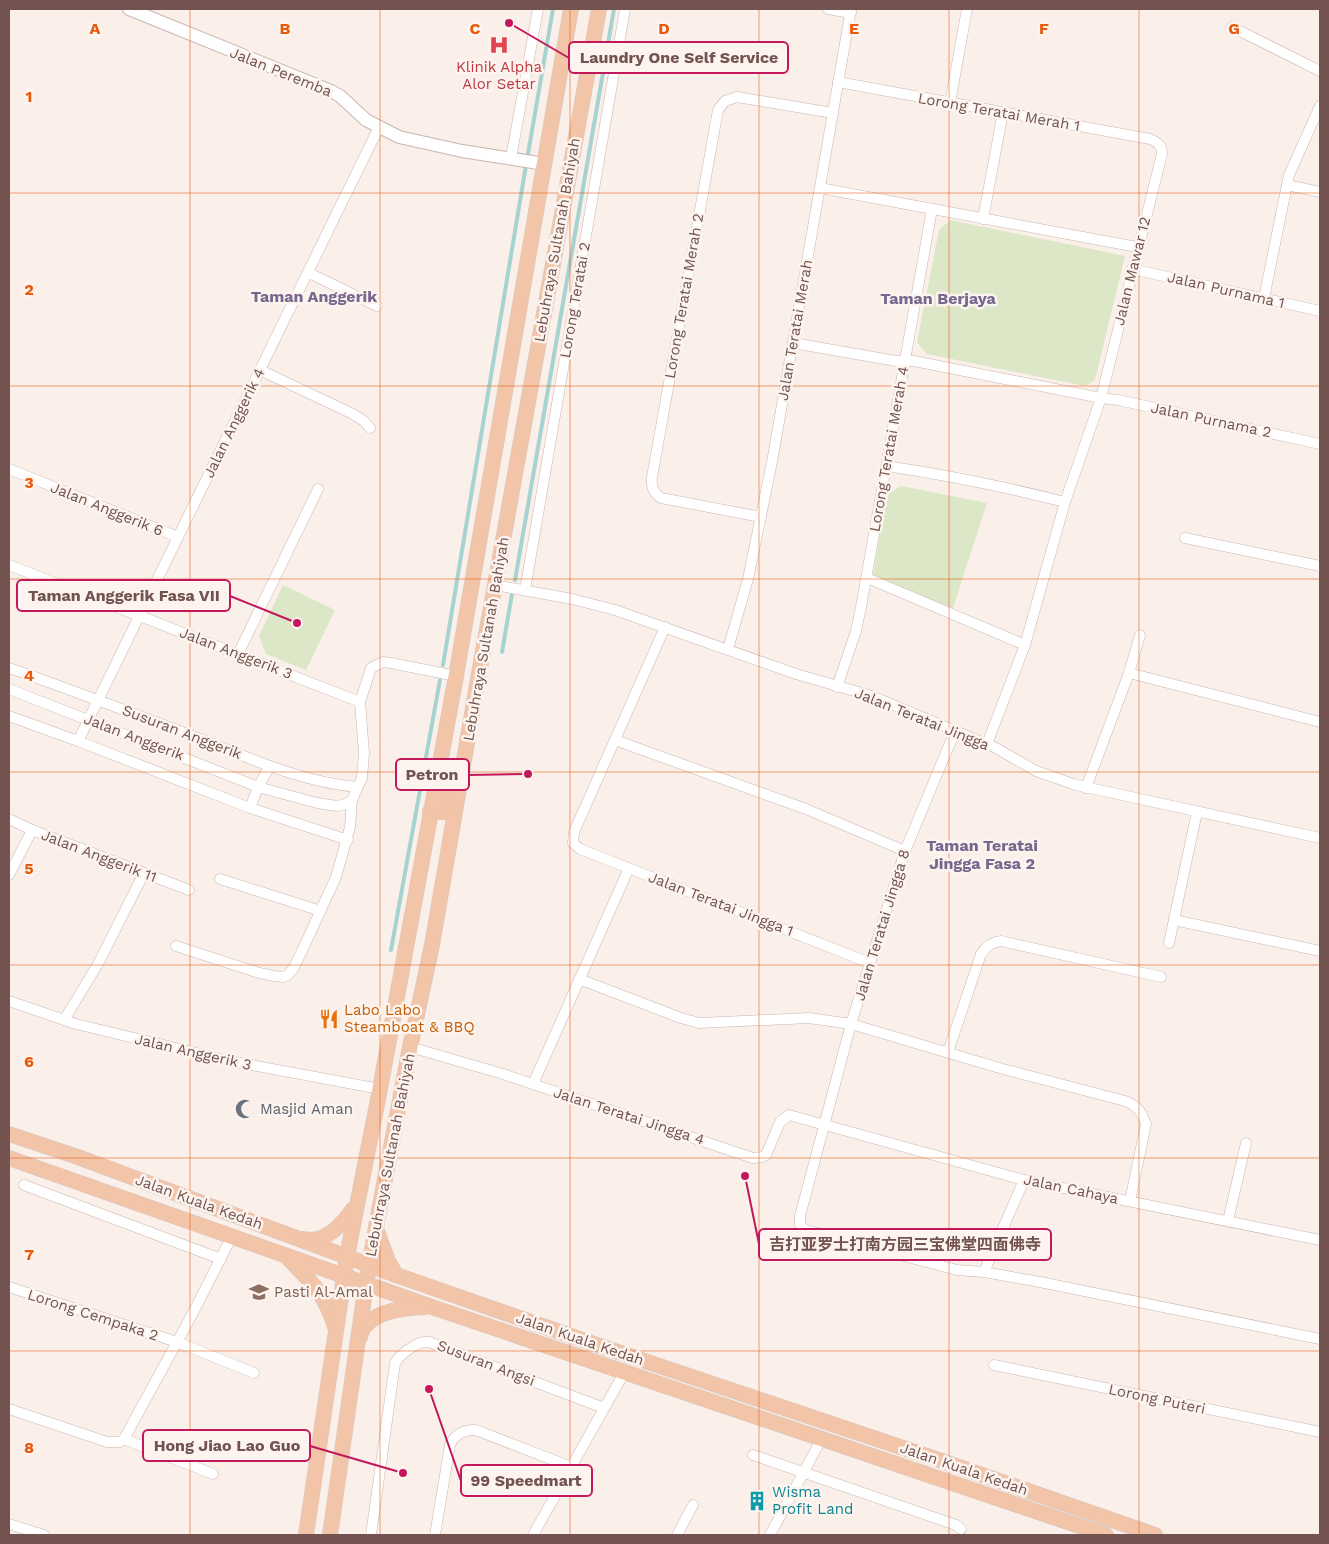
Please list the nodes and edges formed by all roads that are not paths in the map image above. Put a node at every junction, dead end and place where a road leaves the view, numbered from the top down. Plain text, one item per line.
1 (129, 9) edge
2 (538, 9) edge
3 (571, 9) edge
4 (599, 9) edge
5 (625, 9) edge
6 (828, 9) edge
7 (967, 9) edge
8 (851, 11) edge
9 (1232, 26) dead end
10 (1320, 71) edge
11 (838, 82) junction
12 (950, 103) junction
13 (1320, 106) edge
14 (1002, 112) junction
15 (833, 113) junction
16 (379, 127) junction
17 (1159, 144) joint
18 (515, 158) junction
19 (539, 162) junction
20 (1286, 185) junction
21 (820, 188) junction
22 (1320, 192) edge
23 (932, 209) junction
24 (983, 219) junction
25 (1137, 248) junction
26 (1132, 269) junction
27 (308, 273) junction
28 (1264, 298) junction
29 (377, 306) dead end
30 (1320, 311) edge
31 (793, 343) junction
32 (905, 361) junction
33 (260, 370) junction
34 (1100, 398) junction
35 (370, 428) dead end
36 (1320, 444) edge
37 (886, 466) junction
38 (9, 469) edge
39 (318, 489) dead end
40 (1065, 502) junction
41 (761, 517) junction
42 (178, 537) junction
43 (1185, 538) dead end
44 (9, 565) edge
45 (1320, 566) edge
46 (867, 578) junction
47 (495, 585) junction
48 (525, 590) junction
49 (139, 616) junction
50 (665, 627) junction
51 (1140, 635) dead end
52 (1025, 645) junction
53 (728, 649) junction
54 (238, 654) junction
55 (9, 668) edge
56 (1129, 673) junction
57 (456, 676) junction
58 (478, 679) junction
59 (837, 687) junction
60 (9, 689) edge
61 (98, 700) junction
62 (360, 702) junction
63 (9, 716) edge
64 (88, 720) junction
65 (1320, 722) edge
66 (955, 731) junction
67 (615, 740) junction
68 (78, 741) junction
69 (987, 744) junction
70 (270, 766) junction
71 (258, 787) junction
72 (358, 787) junction
73 (1086, 788) junction
74 (352, 800) junction
75 (250, 808) junction
76 (430, 811) junction
77 (1198, 812) junction
78 (9, 818) edge
79 (32, 830) junction
80 (451, 836) junction
81 (1320, 838) edge
82 (348, 840) junction
83 (905, 851) junction
84 (629, 868) junction
85 (144, 873) junction
86 (9, 875) edge
87 (220, 879) dead end
88 (190, 890) dead end
89 (414, 907) junction
90 (321, 911) junction
91 (1174, 920) junction
92 (1169, 943) dead end
93 (176, 946) dead end
94 (1320, 951) edge
95 (870, 963) junction
96 (1161, 977) dead end
97 (580, 979) junction
98 (9, 1001) edge
99 (64, 1020) junction
100 (851, 1024) junction
101 (410, 1047) junction
102 (948, 1052) junction
103 (533, 1084) junction
104 (380, 1089) junction
105 (824, 1124) junction
106 (9, 1134) edge
107 (1246, 1143) dead end
108 (75, 1156) junction
109 (9, 1158) edge
110 (67, 1178) junction
111 (1024, 1180) junction
112 (24, 1185) dead end
113 (359, 1192) junction
114 (1130, 1201) junction
115 (378, 1216) junction
116 (1228, 1221) junction
117 (289, 1235) junction
118 (232, 1236) junction
119 (1320, 1240) edge
120 (286, 1255) junction
121 (347, 1256) junction
122 (221, 1259) junction
123 (370, 1264) junction
124 (984, 1272) junction
125 (396, 1275) junction
126 (344, 1276) junction
127 (366, 1284) junction
128 (9, 1287) edge
129 (432, 1307) junction
130 (336, 1332) junction
131 (1320, 1339) edge
132 (358, 1340) junction
133 (177, 1342) junction
134 (994, 1365) dead end
135 (658, 1366) junction
136 (624, 1372) junction
137 (254, 1373) dead end
138 (652, 1381) junction
139 (604, 1408) junction
140 (9, 1409) edge
141 (1320, 1432) edge
142 (822, 1438) junction
143 (124, 1439) junction
144 (753, 1455) dead end
145 (571, 1467) junction
146 (804, 1472) junction
147 (213, 1474) dead end
148 (693, 1505) dead end
149 (9, 1524) edge
150 (961, 1529) dead end
151 (44, 1535) edge
152 (306, 1535) edge
153 (330, 1535) edge
154 (371, 1535) edge
155 (435, 1535) edge
156 (533, 1535) edge
157 (677, 1535) edge
158 (770, 1535) edge
159 (1106, 1535) edge
160 (1155, 1535) edge

1 - 16 street, Jalan Peremba
2 - 18 street
3 - 19 main road, Lebuhraya Sultanah Bahiyah
4 - 47 main road, Lebuhraya Sultanah Bahiyah
5 - 48 street, Lorong Teratai 2
6 - 8 street
7 - 12 street
8 - 11 street, Jalan Teratai Merah
9 - 10 street
11 - 12 street, Lorong Teratai Merah 1
11 - 15 street, Jalan Teratai Merah
12 - 14 street, Lorong Teratai Merah 1
13 - 20 street
14 - 17 street, Lorong Teratai Merah 1
14 - 24 street
15 - 21 street, Jalan Teratai Merah
15 - 41 street, Lorong Teratai Merah 2
16 - 18 street, Jalan Peremba
16 - 27 street, Jalan Anggerik 4
17 - 25 street, Jalan Mawar 12
18 - 19 street, Jalan Peremba
19 - 57 main road, Lebuhraya Sultanah Bahiyah
20 - 22 street
20 - 28 street
21 - 23 street
21 - 31 street, Jalan Teratai Merah
23 - 24 street
23 - 32 street, Lorong Teratai Merah 4
24 - 25 street
25 - 26 street, Jalan Mawar 12
26 - 28 street, Jalan Purnama 1
26 - 34 street, Jalan Mawar 12
27 - 29 street
27 - 33 street, Jalan Anggerik 4
28 - 30 street, Jalan Purnama 1
31 - 32 street, Jalan Purnama 2
31 - 41 street, Jalan Teratai Merah
32 - 34 street, Jalan Purnama 2
32 - 37 street, Lorong Teratai Merah 4
33 - 35 street
33 - 42 street, Jalan Anggerik 4
34 - 36 street, Jalan Purnama 2
34 - 40 street, Jalan Mawar 12
37 - 40 street
37 - 46 street, Lorong Teratai Merah 4
38 - 42 street, Jalan Anggerik 6
39 - 54 street
40 - 52 street, Jalan Mawar 12
41 - 53 street, Jalan Teratai Merah
42 - 49 street, Jalan Anggerik 4
43 - 45 street
44 - 49 street, Jalan Anggerik 3
46 - 52 street
46 - 59 street, Lorong Teratai Merah 4
47 - 48 street, Jalan Teratai Jingga
47 - 58 main road, Lebuhraya Sultanah Bahiyah
48 - 50 street, Jalan Teratai Jingga
49 - 54 street, Jalan Anggerik 3
49 - 61 street, Jalan Anggerik 4
50 - 53 street, Jalan Teratai Jingga
50 - 67 street
51 - 56 street
52 - 69 street, Jalan Mawar 12
53 - 59 street, Jalan Teratai Jingga
54 - 62 street, Jalan Anggerik 3
55 - 61 street, Susuran Anggerik
56 - 65 street
56 - 73 street
57 - 62 street
57 - 76 main road, Lebuhraya Sultanah Bahiyah
58 - 76 main road
58 - 80 main road, Lebuhraya Sultanah Bahiyah
59 - 66 street, Jalan Teratai Jingga
60 - 64 street, Jalan Anggerik
61 - 64 street, Jalan Anggerik 4
61 - 70 street, Susuran Anggerik
62 - 72 street
63 - 68 street
64 - 68 street, Jalan Anggerik 4
64 - 71 street, Jalan Anggerik
66 - 69 street, Jalan Teratai Jingga
66 - 83 street, Jalan Teratai Jingga 8
67 - 83 street
67 - 84 street, Jalan Teratai Jingga 1
68 - 75 street
69 - 73 street, Jalan Teratai Jingga
70 - 71 street
70 - 72 street, Susuran Anggerik
71 - 74 street, Jalan Anggerik
71 - 75 street
72 - 74 street
73 - 77 street, Jalan Teratai Jingga
74 - 82 street
75 - 82 street
76 - 89 main road, Lebuhraya Sultanah Bahiyah
77 - 81 street, Jalan Teratai Jingga
77 - 91 street
78 - 79 street, Jalan Anggerik 11
79 - 85 street, Jalan Anggerik 11
79 - 86 street
80 - 89 main road
80 - 101 main road, Lebuhraya Sultanah Bahiyah
82 - 90 street
83 - 95 street, Jalan Teratai Jingga 8
84 - 95 street, Jalan Teratai Jingga 1
84 - 97 street
85 - 88 street, Jalan Anggerik 11
85 - 99 street
87 - 90 street
89 - 104 main road, Lebuhraya Sultanah Bahiyah
90 - 93 street
91 - 92 street
91 - 94 street
95 - 100 street, Jalan Teratai Jingga 8
96 - 102 street
97 - 100 street
97 - 103 street
98 - 99 street, Jalan Anggerik 3
99 - 104 street, Jalan Anggerik 3
100 - 102 street
100 - 105 street, Jalan Teratai Jingga 8
101 - 103 street, Jalan Teratai Jingga 4
101 - 115 main road, Lebuhraya Sultanah Bahiyah
102 - 114 street
103 - 105 street, Jalan Teratai Jingga 4
104 - 113 main road, Lebuhraya Sultanah Bahiyah
105 - 111 street, Jalan Cahaya
105 - 124 street, Jalan Teratai Jingga 8
106 - 108 main road, Jalan Kuala Kedah
107 - 116 street
108 - 110 main road
108 - 117 main road, Jalan Kuala Kedah
109 - 110 main road, Jalan Kuala Kedah
110 - 118 main road, Jalan Kuala Kedah
111 - 114 street, Jalan Cahaya
111 - 124 street
112 - 122 street
113 - 117 main road
113 - 121 main road, Lebuhraya Sultanah Bahiyah
114 - 116 street, Jalan Cahaya
115 - 123 main road, Lebuhraya Sultanah Bahiyah
115 - 125 main road
116 - 119 street, Jalan Cahaya
117 - 121 main road, Jalan Kuala Kedah
118 - 120 main road, Jalan Kuala Kedah
118 - 122 street
120 - 126 main road, Jalan Kuala Kedah
120 - 130 main road
121 - 123 main road, Jalan Kuala Kedah
121 - 126 main road, Lebuhraya Sultanah Bahiyah
122 - 133 street
123 - 125 main road, Jalan Kuala Kedah
123 - 127 main road, Lebuhraya Sultanah Bahiyah
124 - 131 street
125 - 135 main road, Jalan Kuala Kedah
126 - 127 main road, Jalan Kuala Kedah
126 - 130 main road, Lebuhraya Sultanah Bahiyah
127 - 129 main road, Jalan Kuala Kedah
127 - 132 main road, Lebuhraya Sultanah Bahiyah
128 - 133 street, Lorong Cempaka 2
129 - 132 main road
129 - 136 main road, Jalan Kuala Kedah
130 - 152 main road, Lebuhraya Sultanah Bahiyah
132 - 153 main road, Lebuhraya Sultanah Bahiyah
133 - 137 street, Lorong Cempaka 2
133 - 143 street
134 - 141 street, Lorong Puteri
135 - 138 main road
135 - 160 main road, Jalan Kuala Kedah
136 - 138 main road, Jalan Kuala Kedah
136 - 139 street
138 - 142 main road, Jalan Kuala Kedah
139 - 145 street
139 - 154 street, Susuran Angsi
140 - 143 street
142 - 146 street
142 - 159 main road, Jalan Kuala Kedah
143 - 147 street
144 - 146 street
145 - 155 street
145 - 156 street
146 - 150 street
146 - 158 street
148 - 157 street
149 - 151 street

